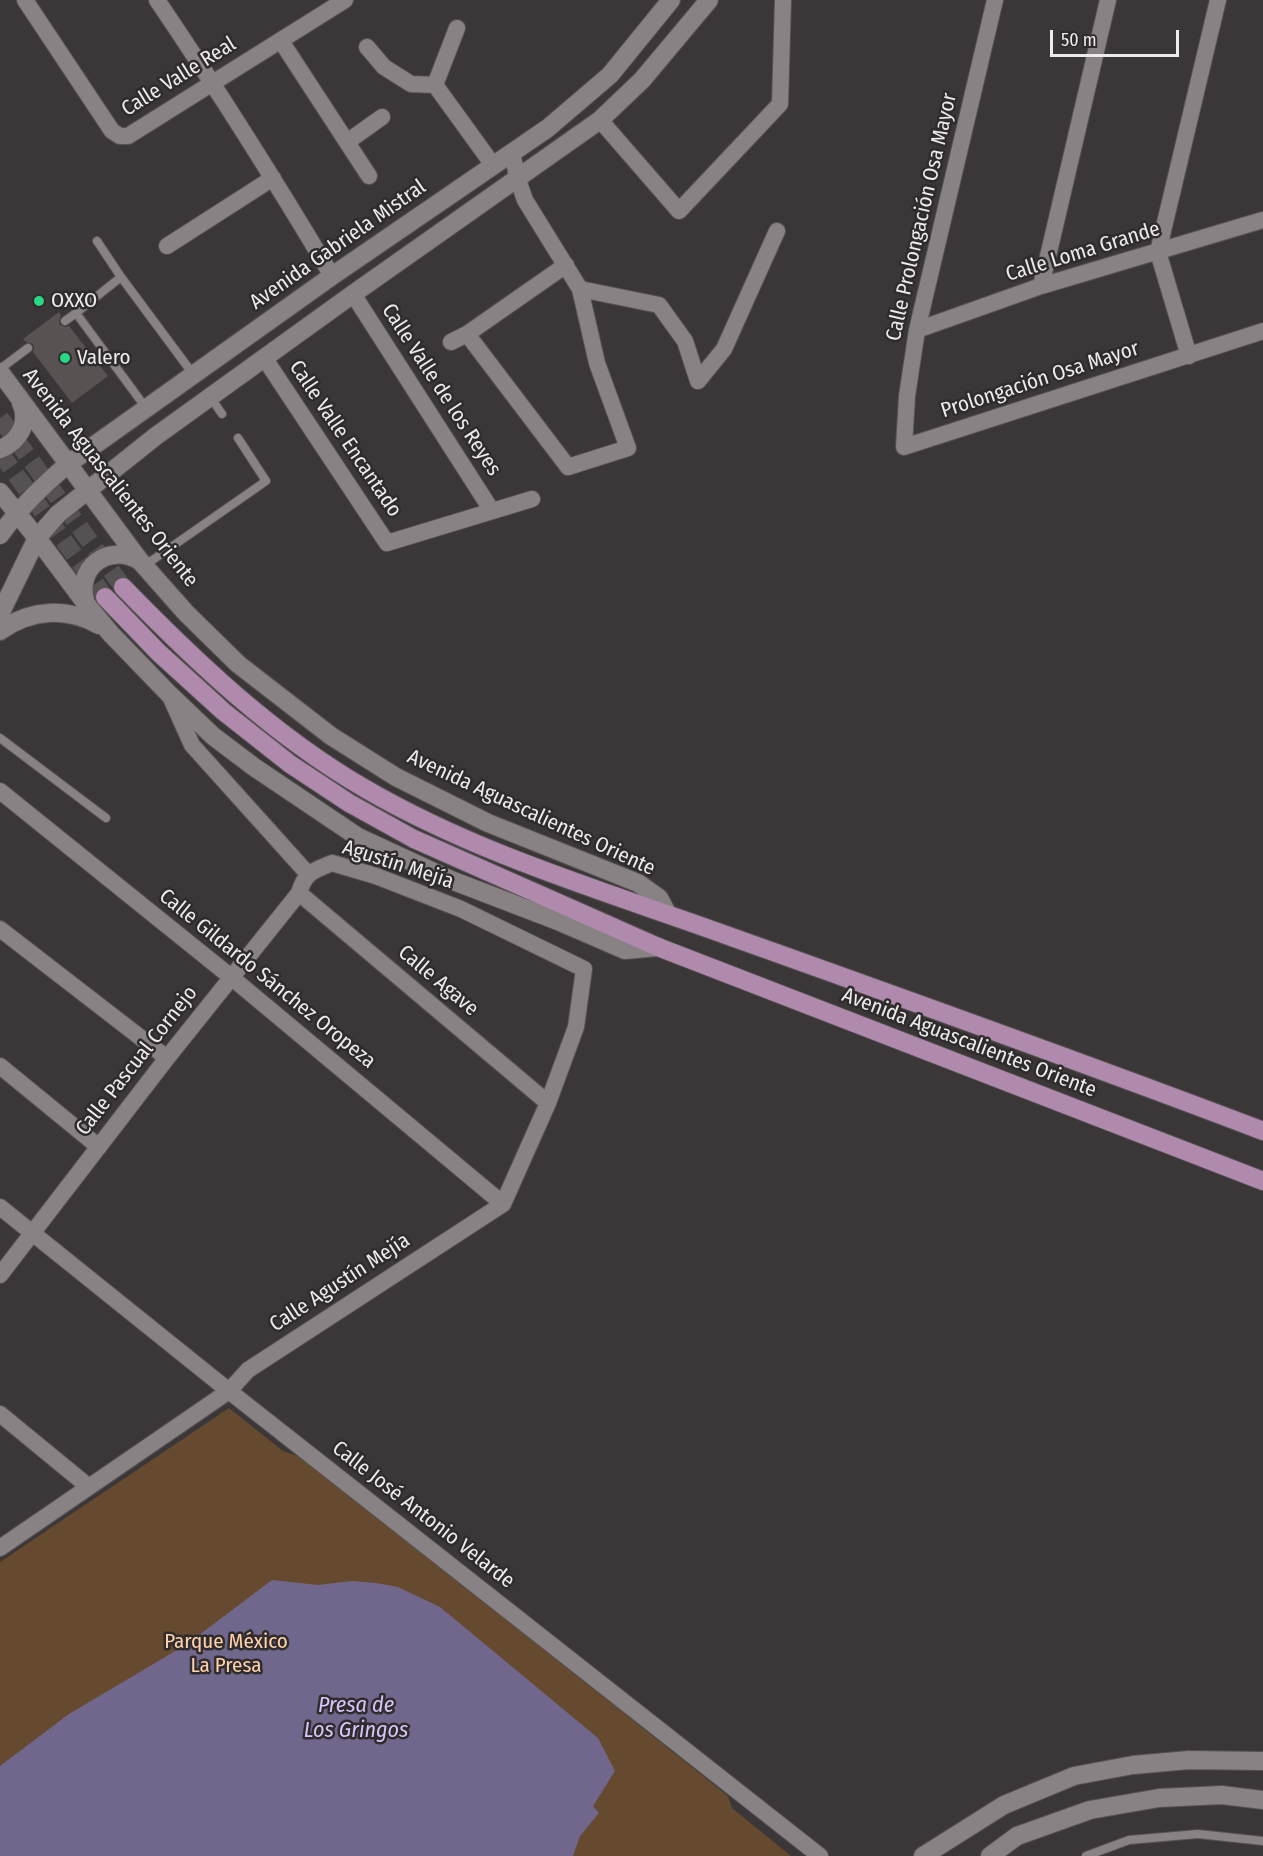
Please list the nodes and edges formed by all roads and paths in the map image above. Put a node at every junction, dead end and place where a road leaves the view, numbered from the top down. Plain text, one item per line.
1 (25, 0) edge
2 (156, 0) edge
3 (345, 0) edge
4 (671, 0) edge
5 (709, 0) edge
6 (783, 0) edge
7 (995, 0) edge
8 (1108, 0) edge
9 (1218, 0) edge
10 (457, 28) dead end
11 (281, 41) junction
12 (367, 47) dead end
13 (213, 82) junction
14 (435, 85) junction
15 (382, 117) dead end
16 (600, 120) junction
17 (346, 142) junction
18 (512, 153) junction
19 (493, 165) junction
20 (369, 176) dead end
21 (273, 178) junction
22 (518, 180) junction
23 (1263, 220) edge
24 (777, 231) dead end
25 (97, 241) dead end
26 (167, 246) dead end
27 (1158, 252) junction
28 (566, 265) junction
29 (332, 276) junction
30 (121, 278) junction
31 (1041, 286) junction
32 (580, 290) junction
33 (353, 294) junction
34 (76, 313) junction
35 (65, 321) dead end
36 (917, 330) junction
37 (1263, 331) edge
38 (467, 334) junction
39 (451, 342) dead end
40 (28, 348) dead end
41 (1189, 356) junction
42 (265, 359) junction
43 (0, 371) edge
44 (193, 374) junction
45 (17, 395) junction
46 (211, 398) junction
47 (146, 408) junction
48 (222, 414) dead end
49 (238, 438) dead end
50 (904, 447) joint
51 (0, 449) edge
52 (68, 464) junction
53 (89, 491) junction
54 (0, 492) edge
55 (532, 499) dead end
56 (492, 511) junction
57 (16, 513) junction
58 (0, 535) edge
59 (37, 538) junction
60 (142, 564) junction
61 (123, 587) tunnel mouth
62 (105, 597) tunnel mouth
63 (87, 605) junction
64 (0, 614) edge
65 (0, 631) edge
66 (111, 634) junction
67 (168, 693) junction
68 (0, 738) edge
69 (0, 791) edge
70 (106, 818) dead end
71 (308, 874) junction
72 (299, 893) junction
73 (667, 913) junction
74 (0, 929) edge
75 (658, 947) junction
76 (231, 977) junction
77 (167, 1058) junction
78 (0, 1066) edge
79 (548, 1103) junction
80 (1263, 1131) edge
81 (99, 1147) junction
82 (1263, 1181) edge
83 (502, 1204) junction
84 (0, 1207) edge
85 (32, 1233) junction
86 (0, 1275) edge
87 (229, 1391) junction
88 (0, 1414) edge
89 (89, 1487) junction
90 (0, 1548) edge
91 (1263, 1761) edge
92 (1263, 1800) edge
93 (1263, 1841) edge
94 (820, 1856) edge
95 (923, 1856) edge
96 (990, 1856) edge
97 (1086, 1856) edge

1 - 13 street, Calle Valle Real
2 - 13 street
3 - 11 street, Calle Valle Real
4 - 18 main road, Avenida Gabriela Mistral
5 - 16 main road
6 - 16 street
7 - 36 street, Calle Prolongación Osa Mayor
8 - 31 street
9 - 27 street
10 - 14 street
11 - 13 street, Calle Valle Real
11 - 17 street
12 - 14 street
13 - 21 street
14 - 19 street
15 - 17 street
16 - 22 main road
17 - 20 street
18 - 19 main road, Avenida Gabriela Mistral
18 - 22 street
19 - 29 main road, Avenida Gabriela Mistral
21 - 26 street
21 - 29 street
22 - 28 street
22 - 33 main road
23 - 27 street, Calle Loma Grande
24 - 32 street
25 - 30 lane
27 - 31 street, Calle Loma Grande
27 - 41 street
28 - 32 street
28 - 38 street
29 - 44 main road, Avenida Gabriela Mistral
30 - 34 lane
30 - 44 lane
31 - 36 street, Calle Loma Grande
32 - 38 street
33 - 42 main road
33 - 56 street, Calle Valle de los Reyes
34 - 35 lane
34 - 47 lane
36 - 50 street, Calle Prolongación Osa Mayor
37 - 41 street, Prolongación Osa Mayor
38 - 39 street
40 - 43 lane
41 - 50 street, Prolongación Osa Mayor
42 - 46 main road
42 - 56 street, Calle Valle Encantado
43 - 45 main road, Avenida Aguascalientes Oriente
44 - 47 main road, Avenida Gabriela Mistral
45 - 51 main road
45 - 52 main road, Avenida Aguascalientes Oriente
46 - 48 lane
46 - 53 main road
47 - 52 main road, Avenida Gabriela Mistral
49 - 60 lane
52 - 53 main road, Avenida Aguascalientes Oriente
52 - 57 main road, Avenida Gabriela Mistral
53 - 59 main road
53 - 60 main road, Avenida Aguascalientes Oriente
54 - 57 main road, Avenida Aguascalientes Oriente
55 - 56 street
57 - 58 main road, Avenida Gabriela Mistral
57 - 59 main road, Avenida Aguascalientes Oriente
59 - 63 main road, Avenida Aguascalientes Oriente
59 - 64 main road
60 - 63 main road
60 - 73 main road, Avenida Aguascalientes Oriente
61 - 73 main road, Avenida Aguascalientes Oriente
62 - 75 main road, Avenida Aguascalientes Oriente
63 - 66 main road, Avenida Aguascalientes Oriente
65 - 66 main road
66 - 67 main road, Avenida Aguascalientes Oriente
67 - 71 street
67 - 75 main road, Avenida Aguascalientes Oriente
68 - 70 lane
69 - 76 street, Calle Gildardo Sánchez Oropeza
71 - 72 street, Calle Pascual Cornejo
71 - 79 street, Agustín Mejía
72 - 76 street, Calle Pascual Cornejo
72 - 79 street, Calle Agave
73 - 80 main road, Avenida Aguascalientes Oriente
74 - 77 street
75 - 82 main road, Avenida Aguascalientes Oriente
76 - 77 street, Calle Pascual Cornejo
76 - 83 street, Calle Gildardo Sánchez Oropeza
77 - 81 street, Calle Pascual Cornejo
78 - 81 street
79 - 83 street
81 - 85 street, Calle Pascual Cornejo
83 - 87 street, Calle Agustín Mejía
84 - 85 street, Calle José Antonio Velarde
85 - 86 street, Calle Pascual Cornejo
85 - 87 street, Calle José Antonio Velarde
87 - 89 street, Calle Agustín Mejía
87 - 94 street, Calle José Antonio Velarde
88 - 89 street
89 - 90 street, Calle Agustín Mejía
91 - 95 main road
92 - 96 main road
93 - 97 lane

